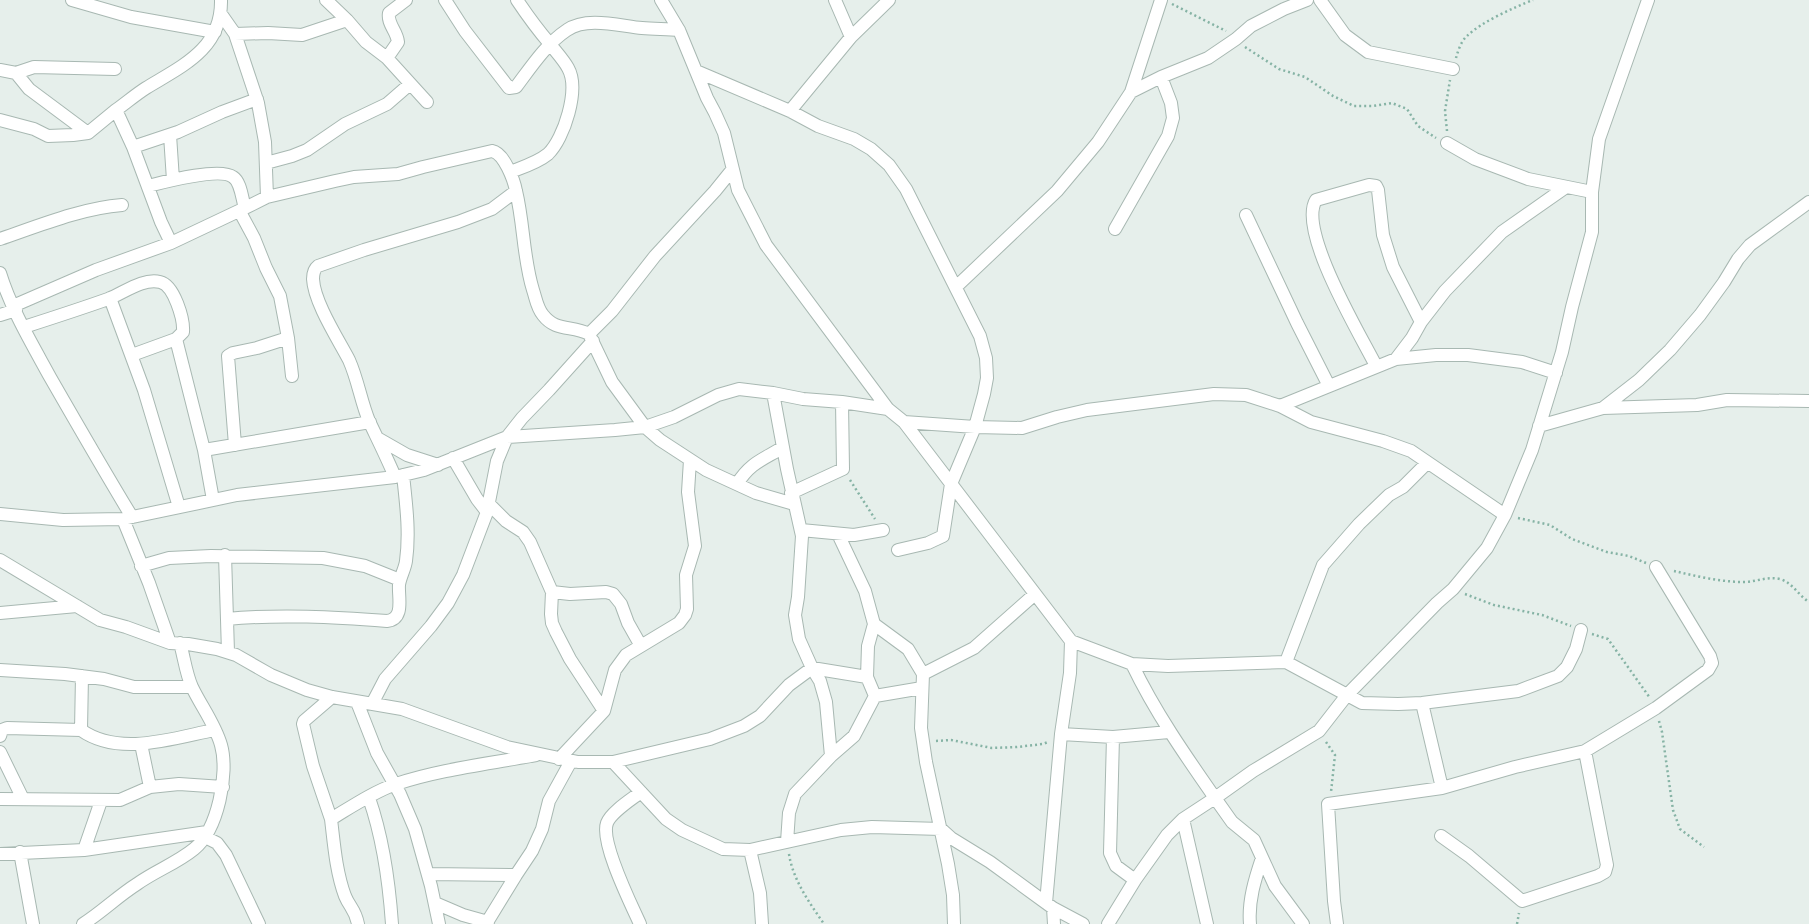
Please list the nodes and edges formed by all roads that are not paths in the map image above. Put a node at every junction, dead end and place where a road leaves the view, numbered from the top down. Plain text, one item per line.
1 (72, 0) edge
2 (221, 0) edge
3 (326, 0) edge
4 (406, 0) edge
5 (445, 0) edge
6 (517, 0) edge
7 (661, 0) edge
8 (834, 0) edge
9 (889, 0) edge
10 (1161, 0) edge
11 (1307, 0) edge
12 (1320, 0) edge
13 (1648, 0) edge
14 (221, 14) junction
15 (347, 20) junction
16 (679, 30) junction
17 (215, 32) junction
18 (235, 34) junction
19 (851, 37) junction
20 (550, 45) junction
21 (387, 58) junction
22 (1453, 69) road end
23 (0, 70) edge
24 (115, 70) dead end
25 (696, 71) junction
26 (16, 73) junction
27 (1161, 77) junction
28 (410, 84) junction
29 (1131, 92) junction
30 (257, 99) junction
31 (428, 102) dead end
32 (116, 110) junction
33 (790, 111) junction
34 (0, 120) edge
35 (88, 133) junction
36 (170, 135) junction
37 (1448, 143) road end
38 (133, 147) junction
39 (266, 163) junction
40 (732, 170) junction
41 (510, 172) junction
42 (173, 180) junction
43 (148, 186) junction
44 (1566, 187) junction
45 (516, 191) junction
46 (1592, 192) junction
47 (267, 197) junction
48 (1809, 202) edge
49 (122, 205) dead end
50 (242, 210) junction
51 (1246, 215) dead end
52 (1116, 229) dead end
53 (0, 239) edge
54 (171, 243) junction
55 (0, 273) edge
56 (957, 286) junction
57 (110, 298) junction
58 (14, 308) junction
59 (0, 315) edge
60 (1421, 322) junction
61 (24, 327) junction
62 (288, 338) junction
63 (591, 338) junction
64 (176, 339) junction
65 (132, 355) junction
66 (1396, 359) junction
67 (1376, 366) junction
68 (1556, 373) junction
69 (292, 376) dead end
70 (1330, 386) junction
71 (773, 393) junction
72 (1809, 401) edge
73 (842, 402) junction
74 (1280, 406) junction
75 (1603, 408) junction
76 (888, 409) junction
77 (370, 422) junction
78 (904, 422) junction
79 (1540, 426) junction
80 (645, 427) junction
81 (975, 427) junction
82 (507, 437) junction
83 (379, 440) junction
84 (235, 445) junction
85 (782, 448) junction
86 (204, 450) junction
87 (453, 458) junction
88 (690, 460) junction
89 (1428, 463) junction
90 (438, 465) junction
91 (399, 476) junction
92 (737, 484) junction
93 (951, 484) junction
94 (793, 498) junction
95 (213, 500) junction
96 (179, 506) junction
97 (488, 508) junction
98 (0, 514) edge
99 (1506, 515) junction
100 (127, 518) junction
101 (801, 530) junction
102 (883, 530) road end
103 (838, 534) junction
104 (898, 550) dead end
105 (225, 555) junction
106 (0, 560) edge
107 (141, 566) junction
108 (1656, 567) dead end
109 (400, 580) junction
110 (552, 592) junction
111 (1035, 594) junction
112 (77, 606) junction
113 (0, 613) edge
114 (227, 619) junction
115 (874, 624) junction
116 (1581, 630) road end
117 (1071, 641) junction
118 (175, 643) junction
119 (640, 646) junction
120 (228, 652) junction
121 (1286, 662) junction
122 (1132, 664) junction
123 (812, 668) junction
124 (0, 670) edge
125 (923, 674) junction
126 (82, 676) junction
127 (867, 677) junction
128 (192, 687) junction
129 (922, 688) junction
130 (1347, 695) junction
131 (875, 696) junction
132 (332, 697) junction
133 (357, 702) junction
134 (1422, 703) junction
135 (372, 704) junction
136 (604, 711) junction
137 (81, 730) junction
138 (214, 730) junction
139 (1169, 732) junction
140 (1062, 734) junction
141 (0, 736) edge
142 (1113, 737) junction
143 (141, 744) junction
144 (1585, 751) junction
145 (0, 752) edge
146 (542, 754) junction
147 (831, 756) junction
148 (565, 760) junction
149 (613, 762) junction
150 (394, 785) junction
151 (150, 787) junction
152 (223, 787) junction
153 (1442, 788) junction
154 (641, 792) junction
155 (369, 798) junction
156 (1215, 798) junction
157 (0, 799) edge
158 (23, 799) junction
159 (101, 800) junction
160 (1184, 818) junction
161 (331, 820) junction
162 (941, 829) junction
163 (206, 835) junction
164 (1441, 836) dead end
165 (787, 842) junction
166 (84, 850) junction
167 (750, 850) junction
168 (20, 852) junction
169 (0, 854) edge
170 (1262, 858) junction
171 (428, 874) junction
172 (516, 875) junction
173 (1135, 880) junction
174 (435, 903) junction
175 (1050, 905) junction
176 (487, 923) edge
177 (33, 924) edge
178 (83, 924) edge
179 (259, 924) edge
180 (358, 924) edge
181 (392, 924) edge
182 (439, 924) edge
183 (640, 924) edge
184 (762, 924) edge
185 (954, 924) edge
186 (1054, 924) edge
187 (1083, 924) edge
188 (1108, 924) edge
189 (1207, 924) edge
190 (1250, 924) edge
191 (1303, 924) edge
192 (1337, 924) edge

1 - 17 street
2 - 14 street
3 - 15 street
4 - 21 street
5 - 20 street
6 - 20 street
7 - 16 street
8 - 19 street
9 - 19 street
10 - 29 street
11 - 27 street
12 - 22 street
13 - 46 street
14 - 17 street
14 - 18 street
15 - 18 street
15 - 21 street
16 - 20 street
16 - 25 street
17 - 32 street
18 - 30 street
19 - 33 street
20 - 41 street
21 - 28 street
23 - 26 street
24 - 26 street
25 - 33 street
25 - 40 street
26 - 35 street
27 - 29 street
27 - 52 street
28 - 31 street
28 - 39 street
29 - 56 street
30 - 36 street
30 - 39 street
32 - 35 street
32 - 38 street
33 - 56 street
34 - 35 street
36 - 38 street
36 - 42 street
37 - 44 street
38 - 43 street
39 - 47 street
40 - 63 street
40 - 76 street
41 - 45 street
41 - 47 street
42 - 43 street
42 - 50 street
43 - 54 street
44 - 46 street
44 - 60 street
45 - 63 street
45 - 77 street
46 - 68 street
47 - 50 street
48 - 75 street
49 - 53 street
50 - 54 street
50 - 62 street
51 - 70 street
54 - 58 street
55 - 58 street
56 - 81 street
57 - 61 street
57 - 64 street
57 - 65 street
58 - 59 street
58 - 61 street
60 - 66 street
60 - 67 street
61 - 100 street
62 - 69 street
62 - 84 street
63 - 80 street
63 - 82 street
64 - 65 street
64 - 86 street
65 - 96 street
66 - 67 street
66 - 68 street
67 - 70 street
68 - 79 street
70 - 74 street
71 - 73 street
71 - 80 street
71 - 85 street
72 - 75 street
73 - 76 street
73 - 94 street
74 - 81 street
74 - 89 street
75 - 79 street
76 - 78 street
77 - 83 street
77 - 84 street
78 - 81 street
78 - 93 street
79 - 99 street
80 - 82 street
80 - 88 street
81 - 93 street
82 - 87 street
82 - 97 street
83 - 90 street
83 - 91 street
84 - 86 street
85 - 92 street
85 - 94 street
86 - 95 street
87 - 90 street
87 - 97 street
88 - 92 street
88 - 119 street
89 - 99 street
89 - 121 street
90 - 91 street
91 - 95 street
91 - 109 street
92 - 94 street
93 - 104 street
93 - 111 street
94 - 101 street
95 - 96 street
96 - 100 street
97 - 110 street
97 - 135 street
98 - 100 street
99 - 130 street
100 - 107 street
101 - 103 street
101 - 123 street
102 - 103 street
103 - 115 street
105 - 107 street
105 - 109 street
105 - 114 street
106 - 112 street
107 - 118 street
108 - 144 street
109 - 114 street
110 - 119 street
110 - 136 street
111 - 117 street
111 - 125 street
112 - 113 street
112 - 118 street
114 - 120 street
115 - 125 street
115 - 127 street
116 - 134 street
117 - 122 street
117 - 140 street
118 - 120 street
118 - 128 street
119 - 136 street
120 - 132 street
121 - 122 street
121 - 130 street
122 - 139 street
123 - 127 street
123 - 147 street
123 - 149 street
124 - 126 street
125 - 129 street
126 - 128 street
126 - 137 street
127 - 131 street
128 - 138 street
129 - 131 street
129 - 162 street
130 - 134 street
130 - 156 street
131 - 147 street
132 - 133 street
132 - 161 street
133 - 135 street
133 - 150 street
134 - 153 street
135 - 146 street
136 - 148 street
137 - 141 street
137 - 143 street
138 - 143 street
138 - 152 street
139 - 142 street
139 - 156 street
140 - 142 street
140 - 175 street
142 - 173 street
143 - 151 street
144 - 153 street
144 - 164 street
145 - 158 street
146 - 148 street
146 - 150 street
147 - 165 street
148 - 149 street
148 - 172 street
149 - 154 street
150 - 155 street
150 - 171 street
151 - 152 street
151 - 159 street
152 - 163 street
153 - 192 street
154 - 167 street
154 - 183 street
155 - 161 street
155 - 181 street
156 - 160 street
156 - 170 street
157 - 158 street
158 - 159 street
159 - 166 street
160 - 173 street
160 - 189 street
161 - 180 street
162 - 165 street
162 - 175 street
162 - 185 street
163 - 166 street
163 - 178 street
163 - 179 street
165 - 167 street
166 - 168 street
167 - 184 street
168 - 169 street
168 - 177 street
170 - 190 street
170 - 191 street
171 - 172 street
171 - 174 street
172 - 176 street
173 - 188 street
174 - 176 street
174 - 182 street
175 - 186 street
175 - 187 street

